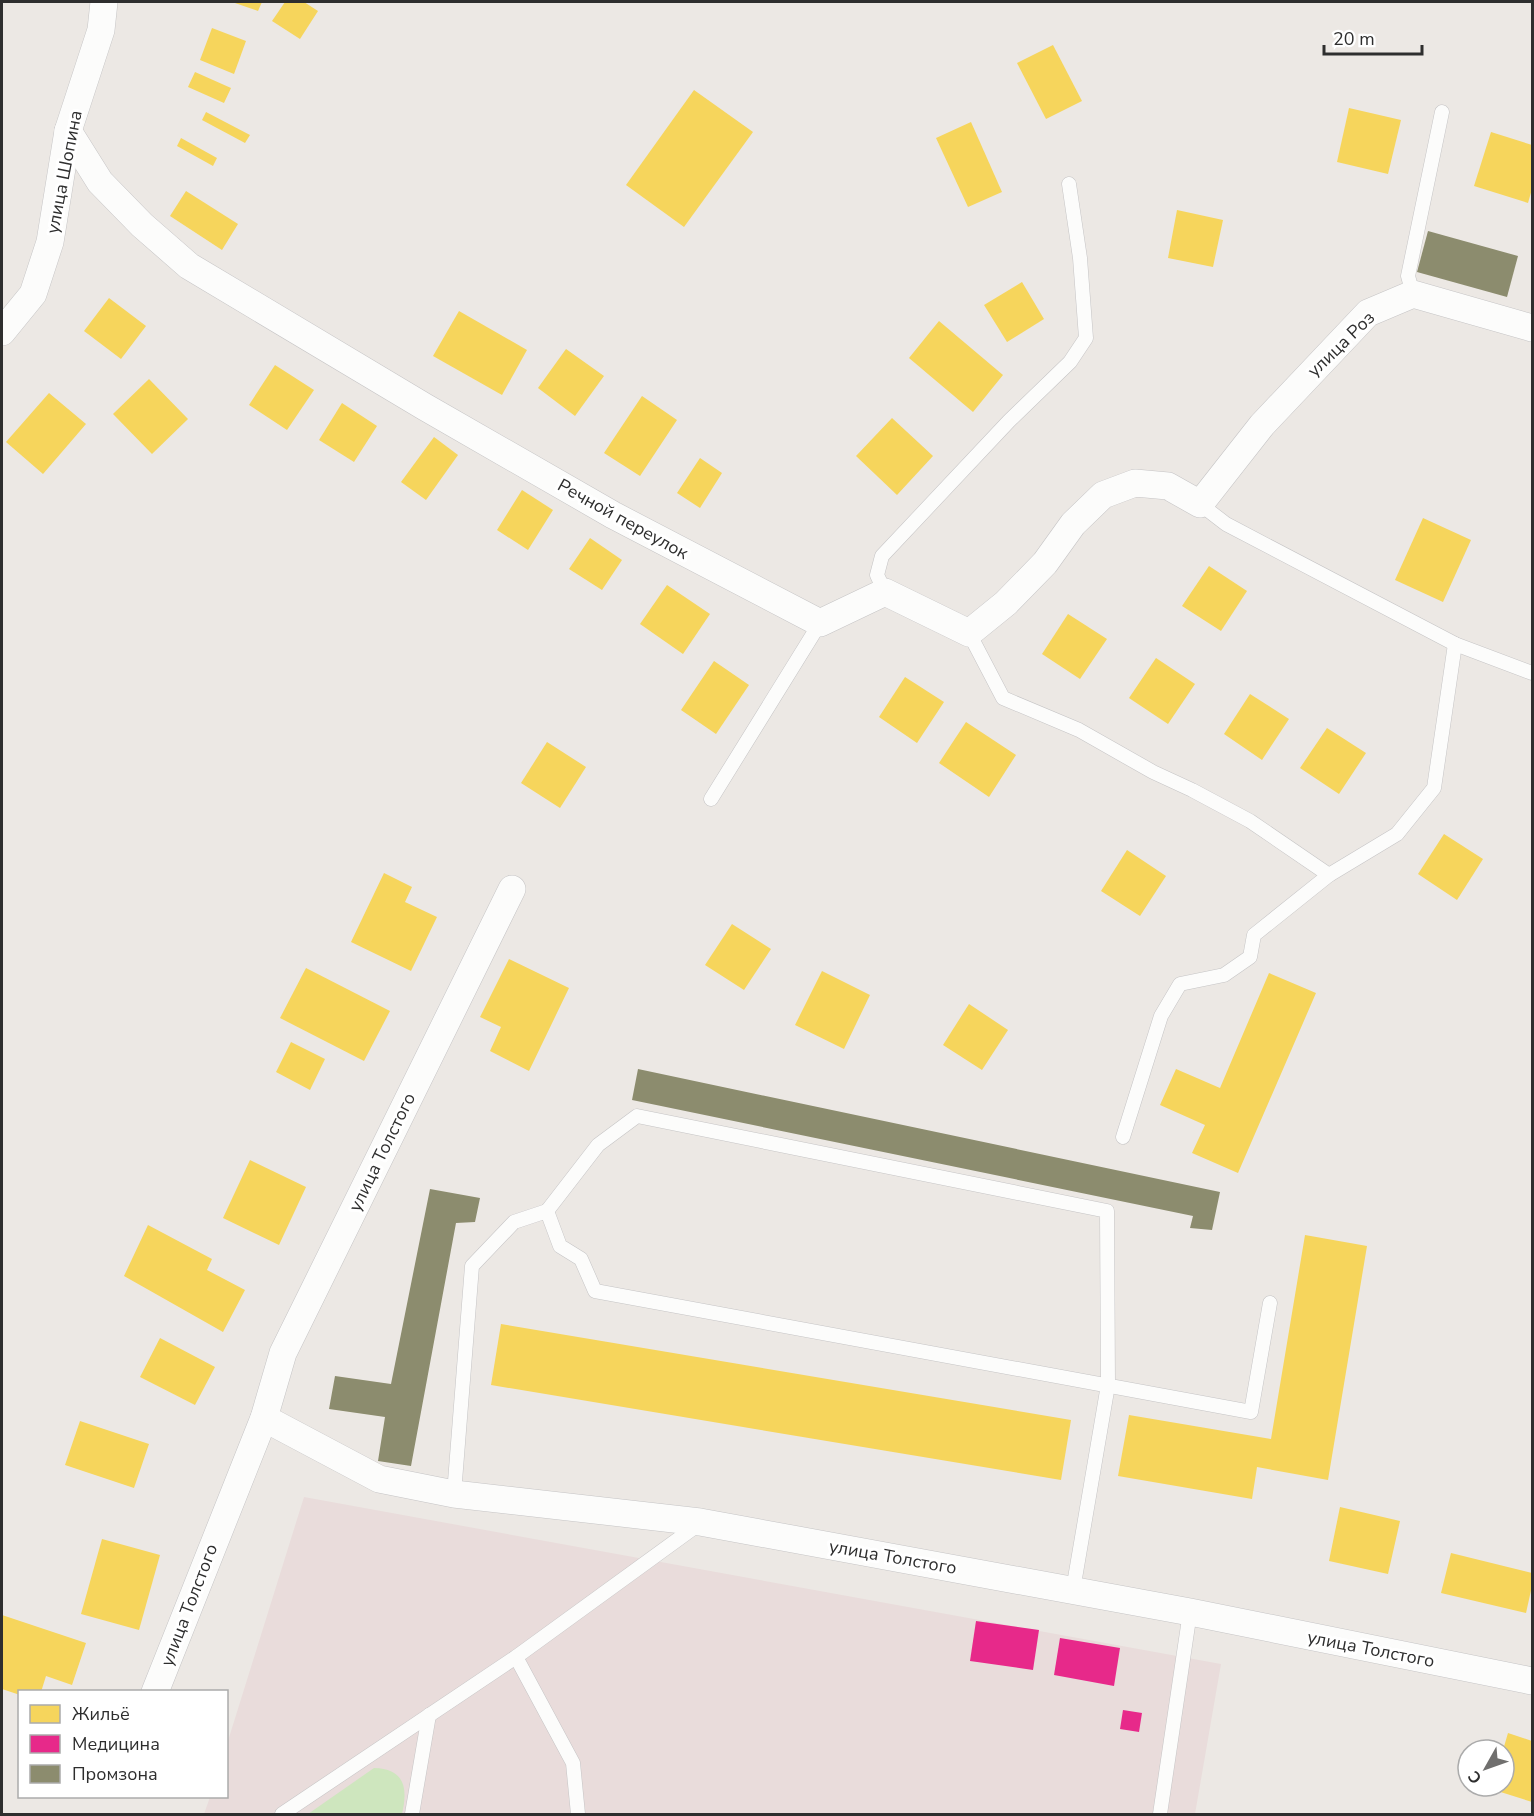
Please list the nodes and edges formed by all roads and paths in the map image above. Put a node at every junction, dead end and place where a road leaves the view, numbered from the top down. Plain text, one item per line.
1 (104, 2) edge
2 (1442, 112) dead end
3 (68, 131) junction
4 (1069, 184) dead end
5 (1413, 294) junction
6 (1533, 328) edge
7 (2, 332) edge
8 (1200, 504) junction
9 (885, 592) junction
10 (820, 624) junction
11 (969, 633) junction
12 (1455, 644) junction
13 (1533, 673) edge
14 (711, 799) dead end
15 (1329, 875) junction
16 (512, 889) dead end
17 (1123, 1137) dead end
18 (547, 1211) junction
19 (1270, 1303) dead end
20 (1108, 1385) junction
21 (264, 1418) junction
22 (454, 1494) junction
23 (700, 1522) junction
24 (1073, 1590) junction
25 (1190, 1612) junction
26 (516, 1657) junction
27 (1533, 1682) edge
28 (156, 1690) edge
29 (429, 1715) junction
30 (282, 1815) edge
31 (412, 1815) edge
32 (578, 1815) edge
33 (1160, 1815) edge

1 - 3 street, улица Шопина
2 - 5 lane
3 - 7 street, улица Шопина
3 - 10 street, Речной переулок
4 - 9 lane
5 - 6 street
5 - 8 street, улица Роз
8 - 11 street
8 - 12 lane
9 - 10 street
9 - 11 street
10 - 14 lane
11 - 15 lane
12 - 13 lane
12 - 15 lane
15 - 17 lane
16 - 21 street, улица Толстого
18 - 20 lane
18 - 20 lane
18 - 22 lane
19 - 20 lane
20 - 24 lane
21 - 22 street, улица Толстого
21 - 28 street, улица Толстого
22 - 23 street, улица Толстого
23 - 24 street, улица Толстого
23 - 26 lane
24 - 25 street, улица Толстого
25 - 27 street, улица Толстого
25 - 33 lane
26 - 29 lane
26 - 32 lane
29 - 30 lane
29 - 31 lane

